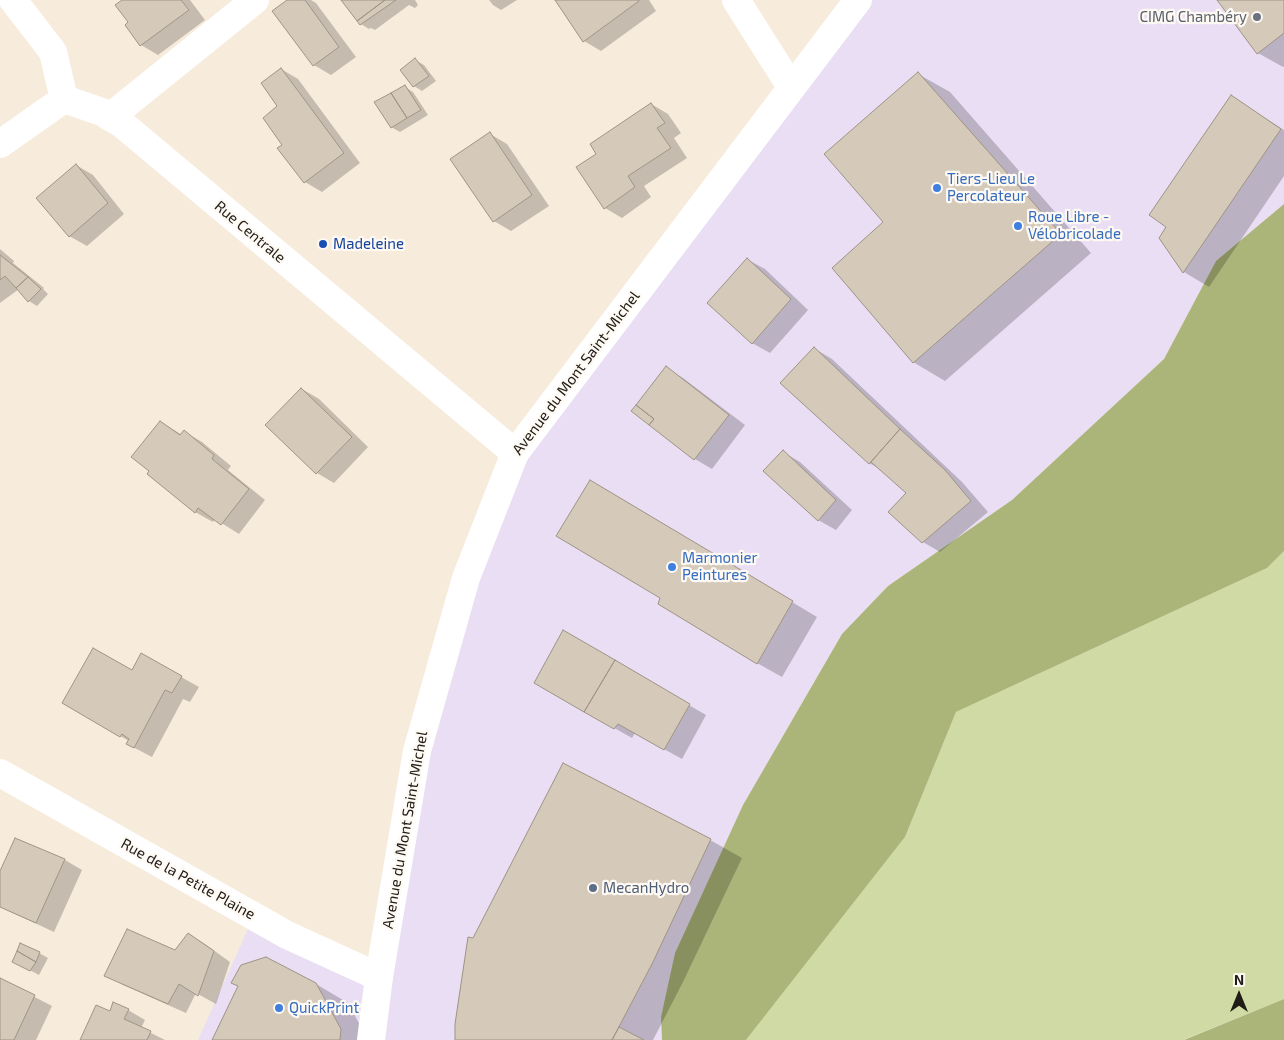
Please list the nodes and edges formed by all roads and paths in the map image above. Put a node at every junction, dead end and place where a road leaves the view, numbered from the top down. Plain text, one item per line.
1 (13, 0) edge
2 (255, 0) edge
3 (736, 0) edge
4 (858, 0) edge
5 (791, 87) junction
6 (64, 99) junction
7 (110, 117) junction
8 (0, 144) edge
9 (515, 453) junction
10 (0, 773) edge
11 (379, 977) junction
12 (372, 1040) edge

1 - 6 street
2 - 7 street
3 - 5 street
4 - 5 street, Avenue du Mont Saint-Michel
5 - 9 street, Avenue du Mont Saint-Michel
6 - 7 street, Rue Centrale
6 - 8 street
7 - 9 street, Rue Centrale
9 - 11 street, Avenue du Mont Saint-Michel
10 - 11 street, Rue de la Petite Plaine
11 - 12 street, Avenue du Mont Saint-Michel

